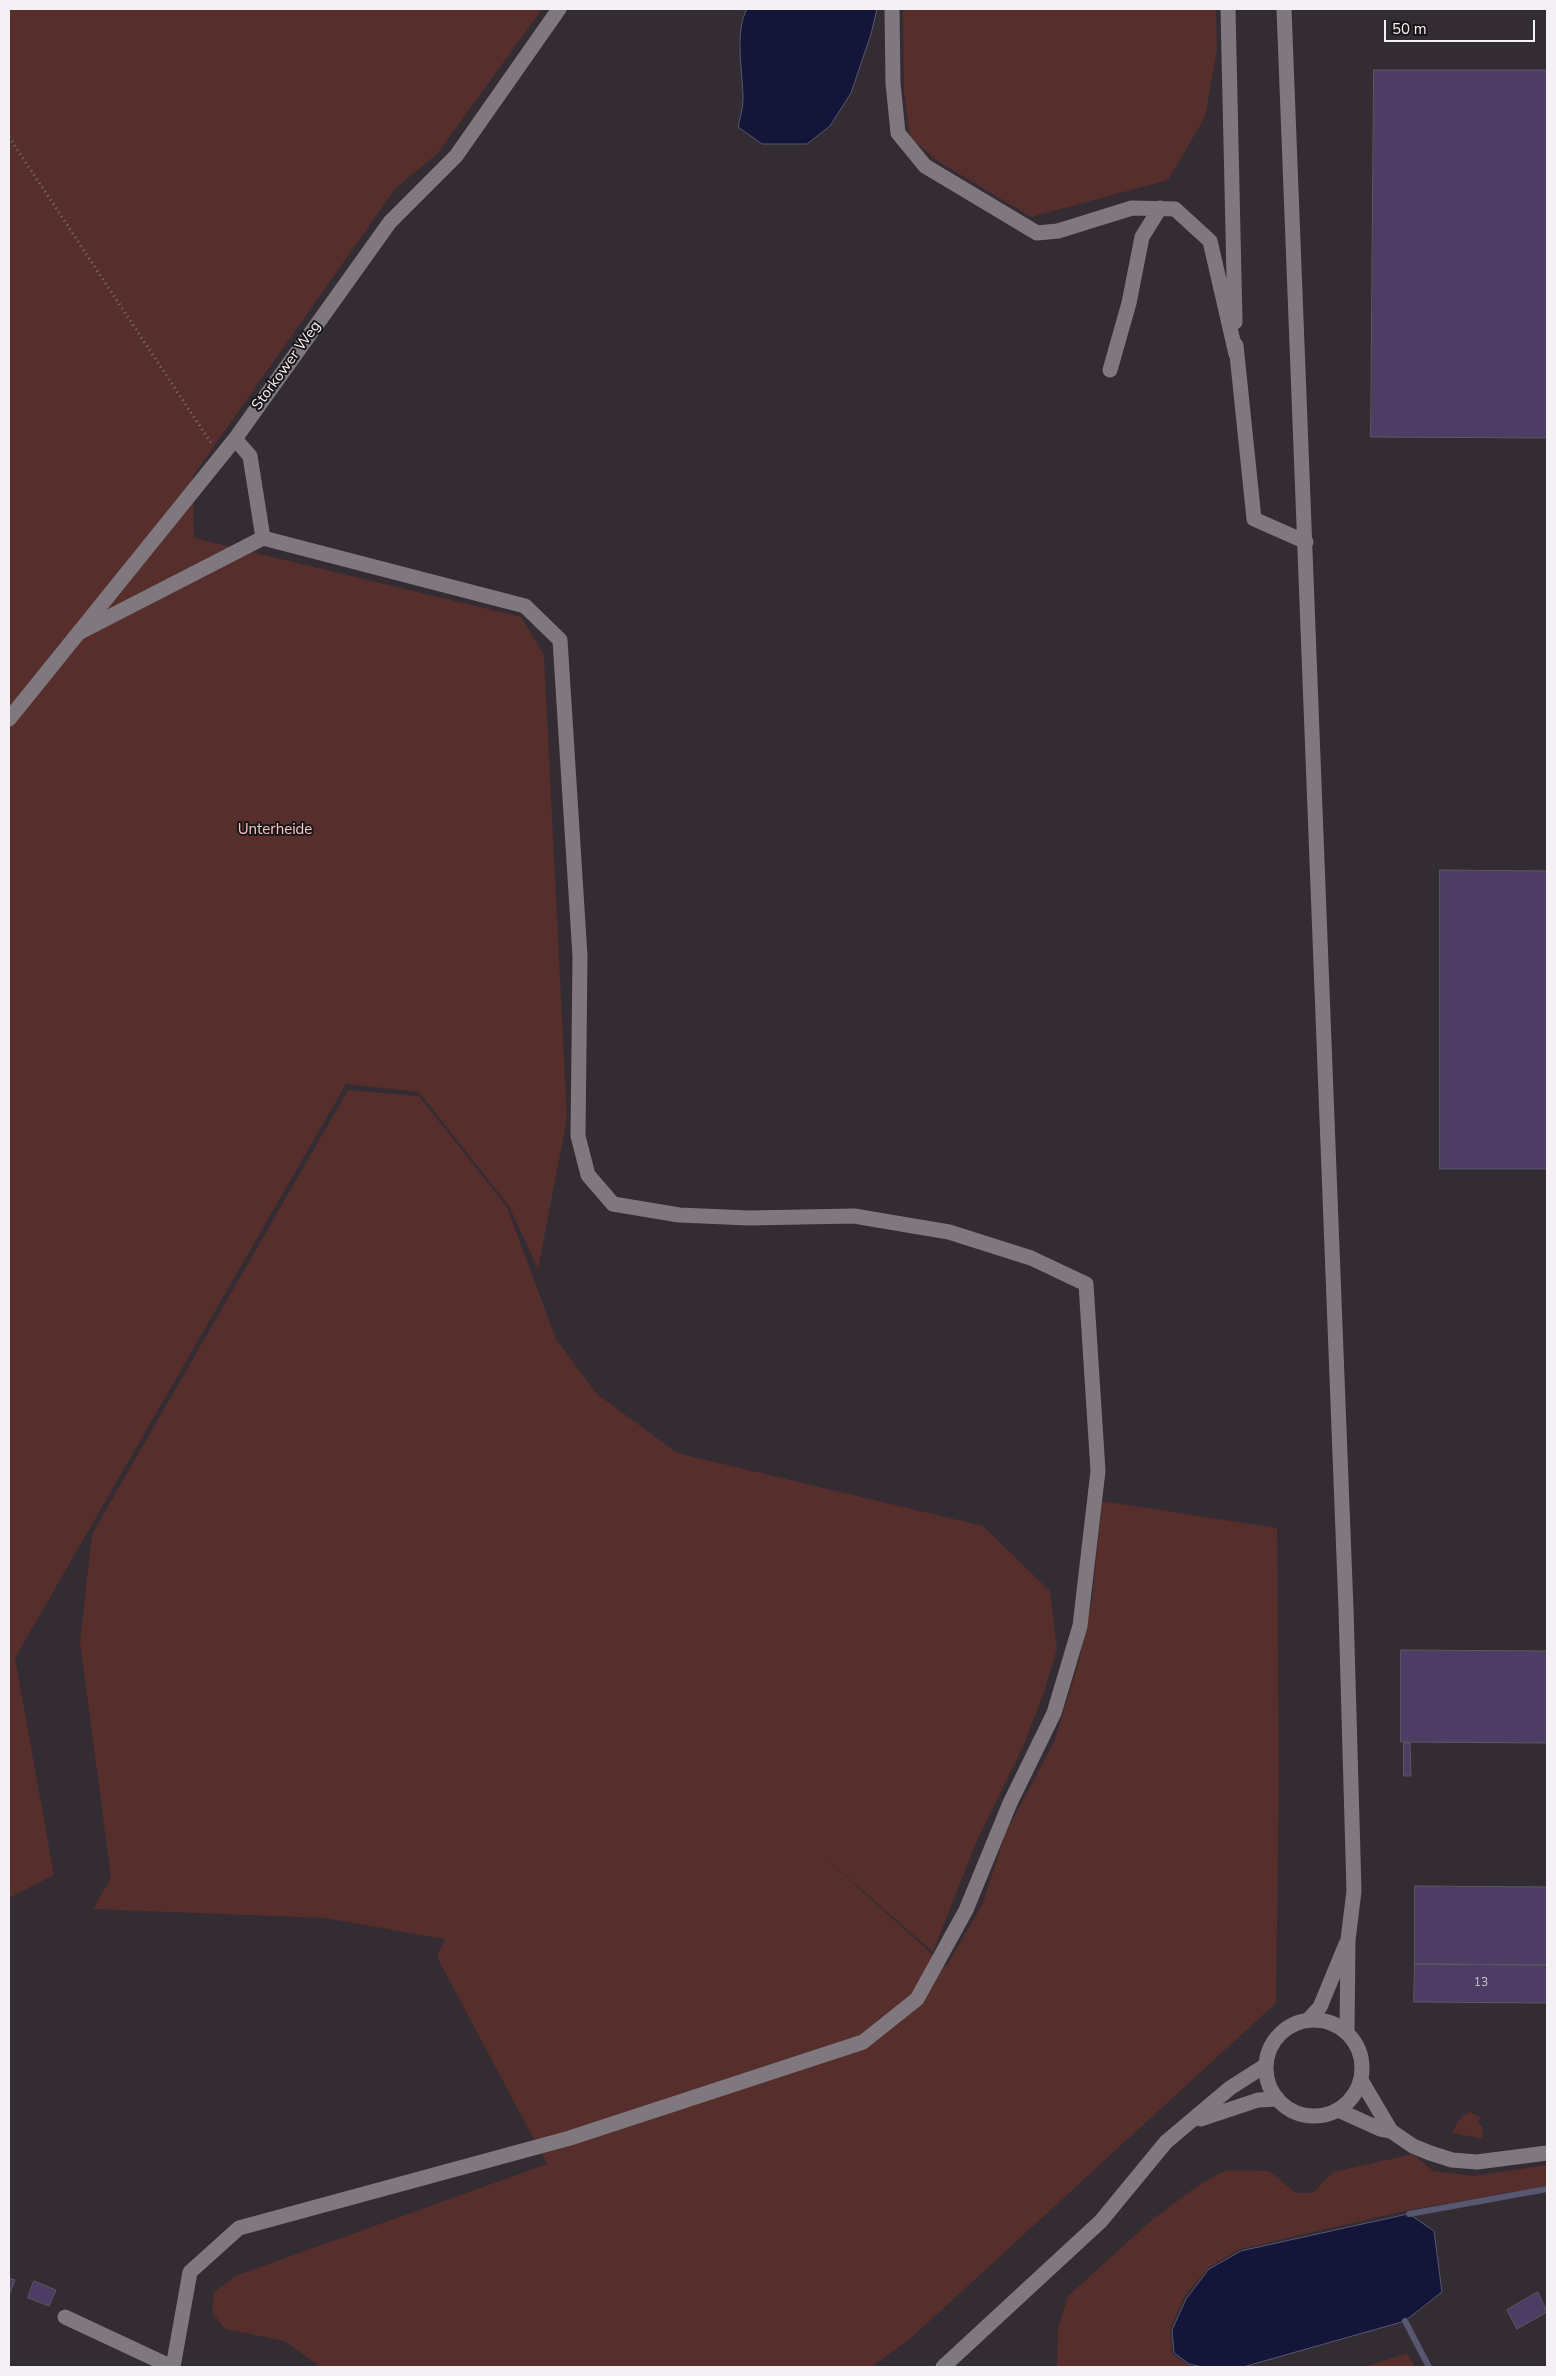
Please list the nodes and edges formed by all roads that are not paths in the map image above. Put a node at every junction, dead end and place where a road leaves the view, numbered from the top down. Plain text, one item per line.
1 (559, 9) edge
2 (892, 9) edge
3 (1228, 9) edge
4 (1284, 9) edge
5 (1160, 208) junction
6 (1236, 354) junction
7 (1110, 370) dead end
8 (236, 438) junction
9 (263, 538) junction
10 (1306, 542) junction
11 (75, 635) junction
12 (9, 719) edge
13 (1348, 1940) junction
14 (1308, 2020) junction
15 (1348, 2032) junction
16 (1266, 2065) junction
17 (1361, 2080) junction
18 (1277, 2098) junction
19 (1338, 2110) junction
20 (1190, 2123) junction
21 (1392, 2131) junction
22 (1547, 2152) edge
23 (65, 2317) dead end
24 (173, 2367) edge
25 (943, 2367) edge

1 - 8 lane, Storkower Weg
2 - 5 lane
3 - 6 lane
4 - 10 lane
5 - 6 lane
5 - 7 lane
6 - 10 lane
8 - 9 lane
8 - 11 lane, Storkower Weg
9 - 11 lane
9 - 24 lane
10 - 13 lane
11 - 12 lane, Storkower Weg
13 - 14 lane
13 - 15 lane
14 - 15 lane
14 - 16 lane
15 - 17 lane
16 - 18 lane
16 - 20 lane
17 - 19 lane
17 - 21 lane
18 - 19 lane
18 - 20 lane
19 - 21 lane
20 - 25 lane
21 - 22 lane
23 - 24 lane

